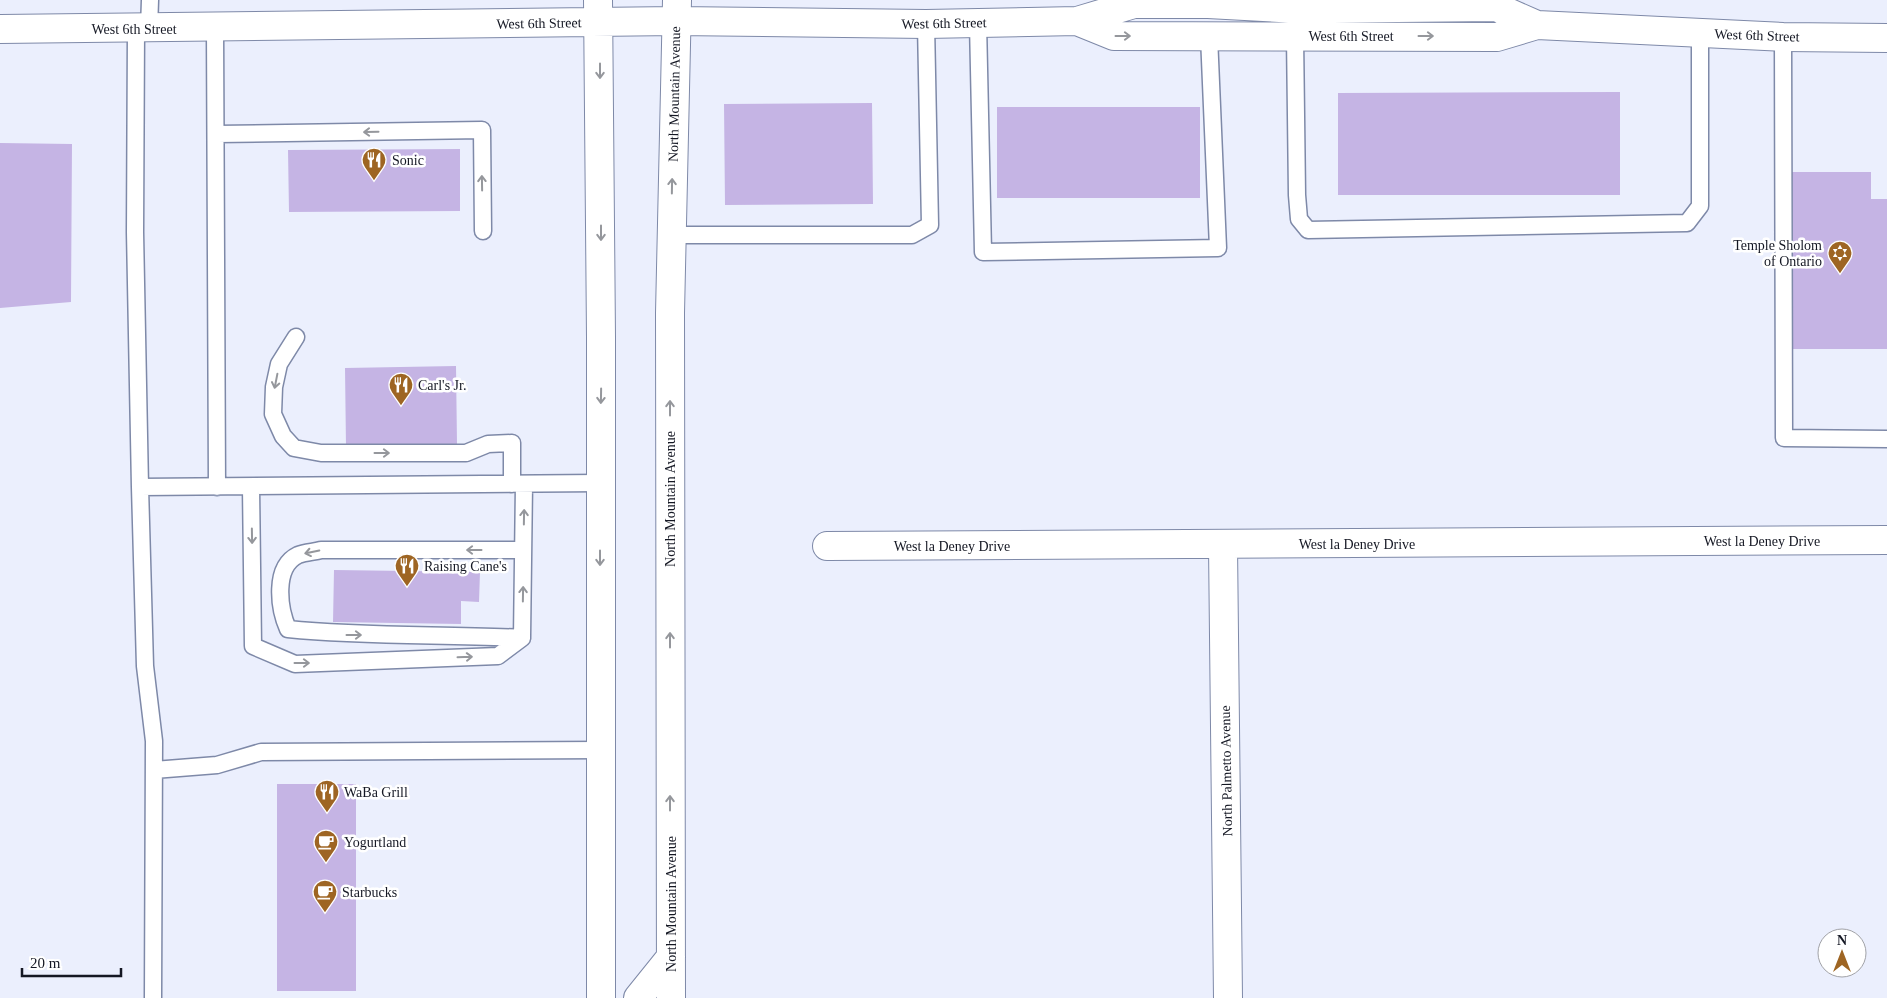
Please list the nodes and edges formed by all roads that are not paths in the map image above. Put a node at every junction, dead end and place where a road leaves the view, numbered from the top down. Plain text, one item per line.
1 (150, 0) edge
2 (676, 10) edge
3 (599, 11) edge
4 (1077, 21) junction
5 (978, 23) junction
6 (926, 24) junction
7 (1537, 25) junction
8 (215, 28) junction
9 (0, 29) edge
10 (142, 29) junction
11 (1700, 33) junction
12 (1209, 36) junction
13 (1295, 36) junction
14 (1783, 37) junction
15 (1887, 38) edge
16 (217, 134) junction
17 (483, 231) dead end
18 (672, 235) junction
19 (296, 337) dead end
20 (1887, 439) edge
21 (600, 483) junction
22 (518, 484) junction
23 (140, 487) junction
24 (217, 487) junction
25 (251, 487) junction
26 (1887, 540) edge
27 (1223, 545) junction
28 (827, 546) dead end
29 (523, 550) junction
30 (522, 638) junction
31 (601, 750) junction
32 (154, 770) junction
33 (671, 957) junction
34 (153, 998) edge
35 (601, 998) edge
36 (638, 998) edge
37 (671, 998) edge
38 (1228, 998) edge

1 - 10 lane
2 - 3 street, West 6th Street
2 - 6 street, West 6th Street
18 -> 2 street, North Mountain Avenue
3 - 8 street, West 6th Street
3 -> 21 street
4 - 5 street, West 6th Street
4 - 7 street, West 6th Street
4 -> 12 street, West 6th Street
5 - 6 street, West 6th Street
5 - 12 lane
6 - 18 lane
7 - 11 street, West 6th Street
13 -> 7 street, West 6th Street
8 - 10 street, West 6th Street
8 - 16 lane
9 - 10 street, West 6th Street
10 - 23 lane
11 - 13 lane
11 - 14 street, West 6th Street
12 - 13 street, West 6th Street
14 - 15 street, West 6th Street
14 - 20 lane
17 -> 16 lane
16 - 24 lane
33 -> 18 street, North Mountain Avenue
19 -> 22 lane
21 - 22 lane
21 -> 31 street
22 - 25 lane
29 -> 22 lane
23 - 24 lane
23 - 32 lane
24 - 25 lane
25 -> 30 lane
26 - 27 street, West la Deney Drive
27 - 28 street, West la Deney Drive
27 - 38 street, North Palmetto Avenue
30 -> 29 lane
29 -> 30 lane
31 - 32 lane
31 - 35 street
32 - 34 lane
33 - 36 street
33 - 37 street, North Mountain Avenue

